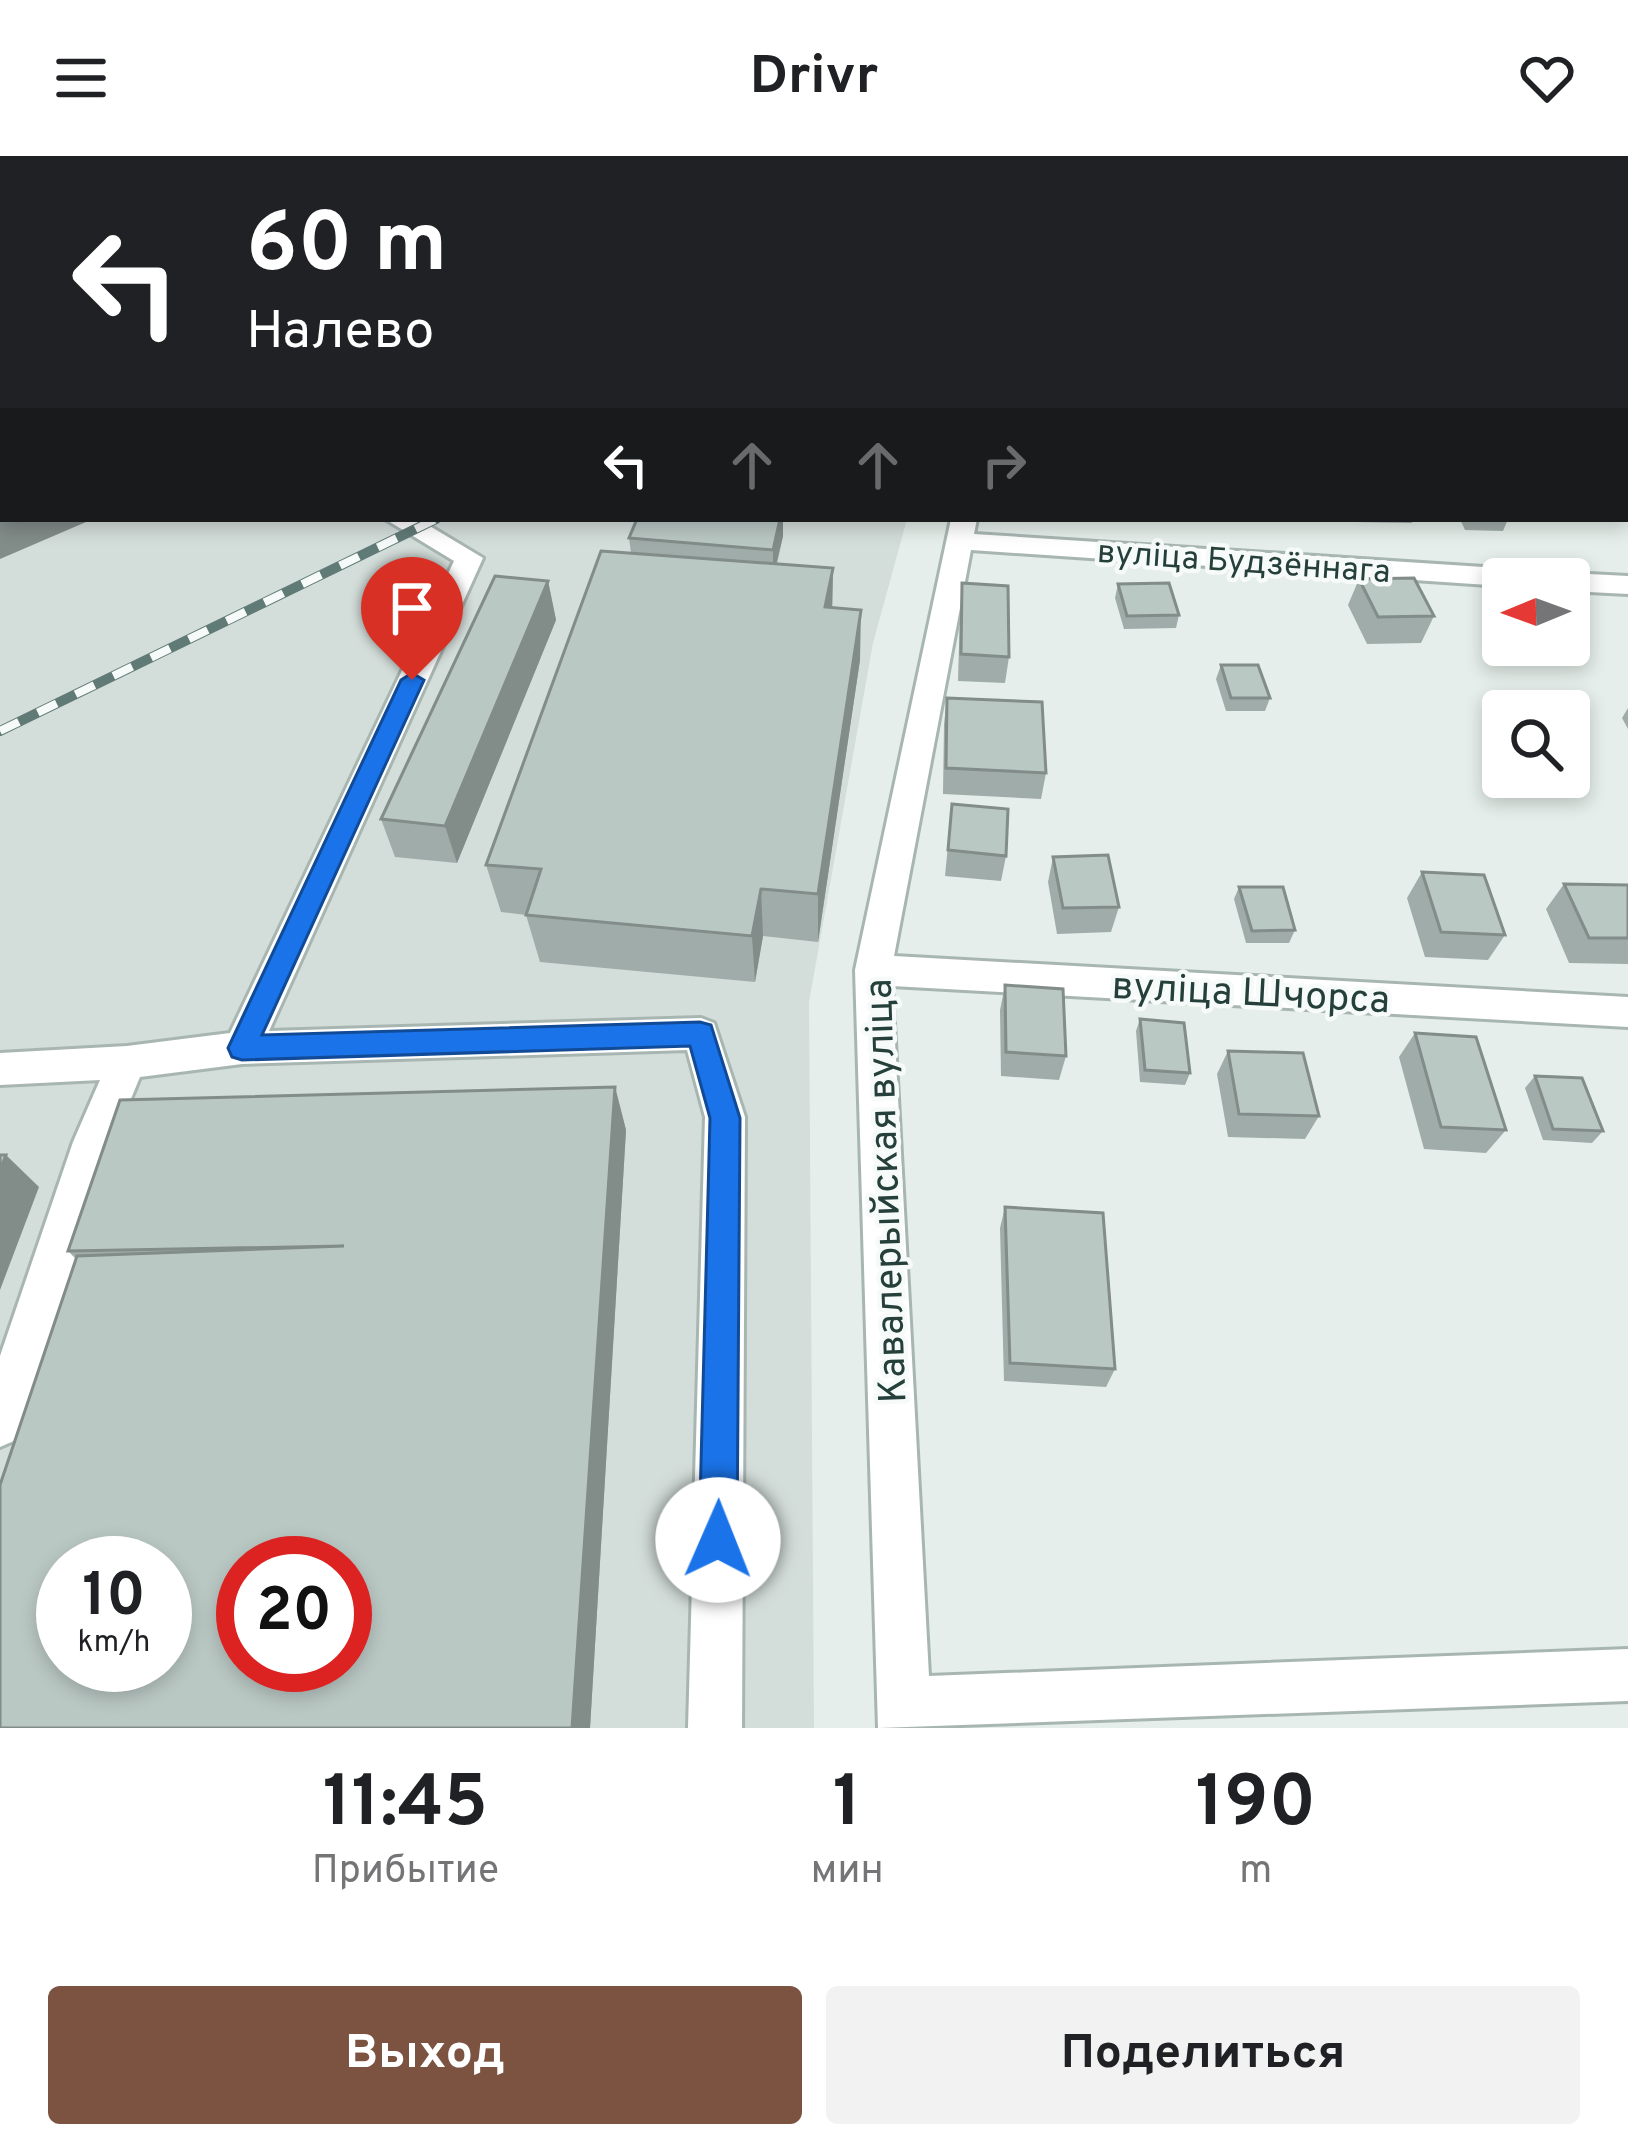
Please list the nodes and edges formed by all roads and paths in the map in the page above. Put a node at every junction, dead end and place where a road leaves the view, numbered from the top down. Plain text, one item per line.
1 (403, 522) edge
2 (961, 530) edge
3 (1482, 575) edge
4 (1590, 583) edge
5 (1628, 586) edge
6 (873, 970) junction
7 (1628, 1012) edge
8 (242, 1048) junction
9 (128, 1062) junction
10 (0, 1069) edge
11 (0, 1424) edge
12 (1628, 1675) edge
13 (904, 1715) edge
14 (715, 1728) edge

1 - 8 street
2 - 3 street, вуліца Будзённага
2 - 6 street, Кавалерыйская вуліца
4 - 5 street
6 - 7 street, вуліца Шчорса
6 - 13 street, Кавалерыйская вуліца
8 - 9 street
8 - 14 street
9 - 10 street
9 - 11 street
12 - 13 street

